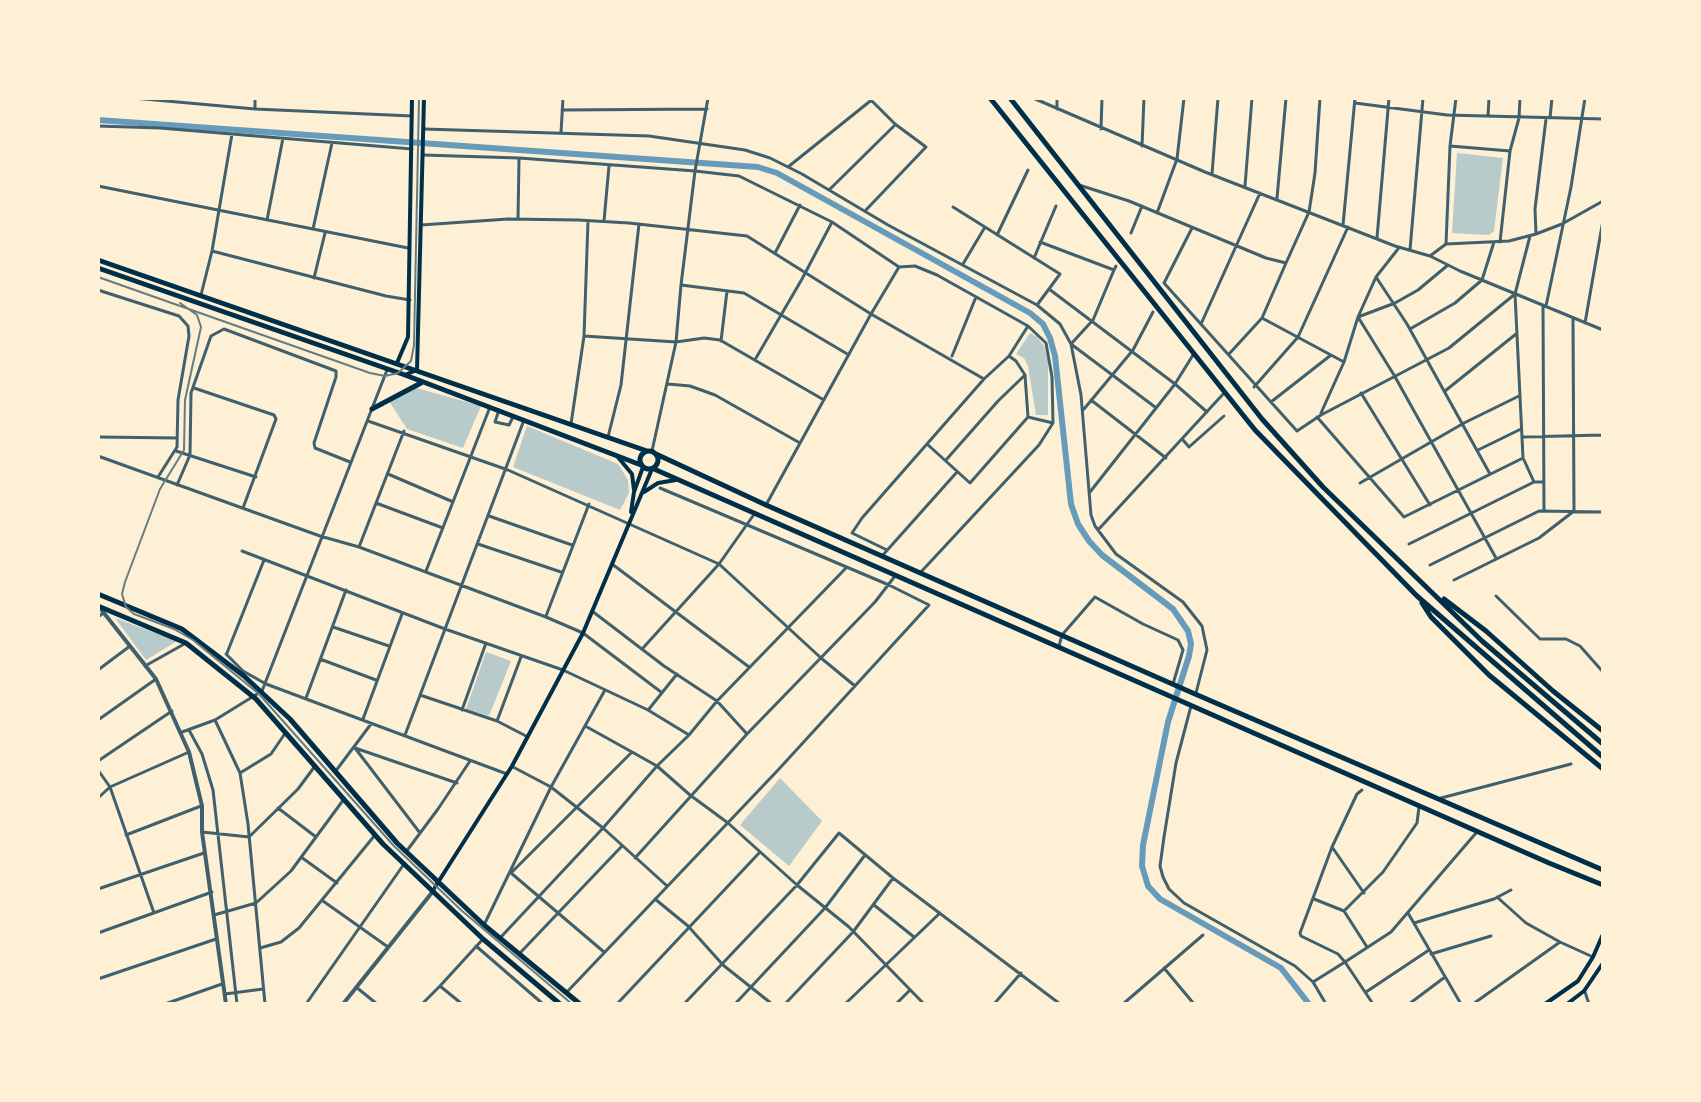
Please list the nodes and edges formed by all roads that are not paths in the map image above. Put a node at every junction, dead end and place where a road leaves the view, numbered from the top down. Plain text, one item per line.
1 (133, 98) edge
2 (200, 98) edge
3 (255, 98) edge
4 (412, 98) edge
5 (424, 98) edge
6 (563, 98) edge
7 (708, 98) edge
8 (990, 98) edge
9 (1010, 98) edge
10 (1033, 98) edge
11 (1057, 98) edge
12 (1102, 98) edge
13 (1144, 98) edge
14 (1184, 98) edge
15 (1218, 98) edge
16 (1252, 98) edge
17 (1286, 98) edge
18 (1320, 98) edge
19 (1389, 98) edge
20 (1423, 98) edge
21 (1456, 98) edge
22 (1489, 98) edge
23 (1520, 98) edge
24 (1552, 98) edge
25 (1585, 98) edge
26 (873, 99) edge
27 (1355, 101) edge
28 (200, 104) junction
29 (255, 109) junction
30 (707, 109) junction
31 (1057, 109) junction
32 (1388, 109) junction
33 (562, 110) junction
34 (1423, 112) junction
35 (1455, 115) junction
36 (412, 116) junction
37 (1488, 116) junction
38 (1519, 118) junction
39 (1548, 119) junction
40 (1603, 119) edge
41 (1582, 120) junction
42 (895, 124) junction
43 (98, 126) edge
44 (1101, 129) junction
45 (424, 131) junction
46 (561, 133) junction
47 (232, 134) junction
48 (283, 138) junction
49 (332, 143) junction
50 (699, 145) junction
51 (1142, 146) junction
52 (1450, 146) junction
53 (412, 148) junction
54 (1510, 151) junction
55 (423, 155) junction
56 (519, 158) junction
57 (1177, 159) junction
58 (609, 165) junction
59 (788, 167) junction
60 (695, 168) junction
61 (1028, 170) dead end
62 (1212, 174) junction
63 (1079, 185) junction
64 (98, 186) edge
65 (1245, 187) junction
66 (829, 190) junction
67 (1260, 193) junction
68 (1277, 199) junction
69 (1603, 201) edge
70 (800, 205) junction
71 (1056, 206) dead end
72 (1142, 206) junction
73 (953, 207) dead end
74 (865, 211) junction
75 (219, 212) junction
76 (1309, 212) junction
77 (1157, 213) junction
78 (518, 219) junction
79 (267, 220) junction
80 (1603, 220) edge
81 (588, 221) junction
82 (604, 221) junction
83 (832, 222) junction
84 (639, 224) junction
85 (1562, 224) junction
86 (421, 225) junction
87 (1343, 225) junction
88 (985, 227) junction
89 (1348, 227) junction
90 (1192, 228) junction
91 (686, 229) junction
92 (313, 230) junction
93 (325, 233) junction
94 (1131, 233) dead end
95 (1536, 234) junction
96 (997, 235) junction
97 (1530, 236) junction
98 (1377, 238) junction
99 (1040, 242) junction
100 (1497, 242) junction
101 (1446, 244) junction
102 (1238, 246) junction
103 (1399, 247) junction
104 (410, 249) junction
105 (1410, 250) junction
106 (212, 251) junction
107 (775, 253) junction
108 (1430, 256) junction
109 (1034, 258) junction
110 (98, 260) edge
111 (1286, 263) junction
112 (963, 264) junction
113 (1448, 265) junction
114 (899, 267) junction
115 (98, 268) edge
116 (805, 273) junction
117 (1376, 277) junction
118 (314, 278) junction
119 (1482, 280) junction
120 (681, 285) junction
121 (1049, 289) junction
122 (98, 290) edge
123 (727, 291) junction
124 (1515, 294) junction
125 (200, 296) junction
126 (976, 297) junction
127 (410, 300) junction
128 (1395, 303) junction
129 (1037, 305) junction
130 (1544, 306) junction
131 (1153, 312) dead end
132 (871, 314) junction
133 (781, 315) junction
134 (1358, 317) junction
135 (1262, 318) junction
136 (1573, 318) junction
137 (1093, 320) junction
138 (1585, 323) junction
139 (1201, 324) junction
140 (1028, 326) junction
141 (1410, 329) junction
142 (1603, 330) edge
143 (1516, 334) junction
144 (584, 336) junction
145 (1298, 337) junction
146 (626, 339) junction
147 (721, 341) junction
148 (676, 342) junction
149 (1071, 344) junction
150 (1133, 350) junction
151 (1193, 354) junction
152 (849, 355) junction
153 (1228, 355) junction
154 (1331, 355) junction
155 (1009, 356) junction
156 (951, 358) junction
157 (755, 359) junction
158 (1427, 359) junction
159 (1344, 362) junction
160 (397, 363) junction
161 (387, 370) junction
162 (417, 370) junction
163 (405, 375) junction
164 (1025, 375) junction
165 (1113, 375) junction
166 (1394, 375) junction
167 (984, 379) junction
168 (423, 382) junction
169 (668, 384) junction
170 (1175, 384) junction
171 (193, 387) junction
172 (1254, 387) junction
173 (1445, 391) junction
174 (1225, 392) junction
175 (1361, 393) junction
176 (1519, 396) junction
177 (824, 400) junction
178 (1091, 400) junction
179 (1270, 403) junction
180 (490, 407) junction
181 (1156, 408) junction
182 (372, 409) junction
183 (499, 410) junction
184 (1083, 411) junction
185 (1207, 412) junction
186 (514, 415) junction
187 (1224, 416) dead end
188 (1319, 416) junction
189 (1028, 417) junction
190 (525, 419) junction
191 (368, 421) junction
192 (1053, 423) junction
193 (1464, 423) junction
194 (1603, 425) edge
195 (571, 426) junction
196 (1521, 429) junction
197 (404, 431) junction
198 (1136, 435) junction
199 (1603, 435) edge
200 (1572, 436) junction
201 (98, 437) edge
202 (1522, 437) junction
203 (1542, 437) junction
204 (177, 438) junction
205 (608, 438) junction
206 (1182, 440) junction
207 (1432, 442) junction
208 (800, 443) junction
209 (927, 444) junction
210 (1478, 450) junction
211 (176, 451) junction
212 (652, 452) junction
213 (190, 455) junction
214 (615, 455) junction
215 (98, 456) edge
216 (470, 456) junction
217 (1166, 458) junction
218 (1523, 458) junction
219 (1402, 459) junction
220 (945, 461) junction
221 (350, 462) junction
222 (642, 466) junction
223 (653, 469) junction
224 (508, 470) junction
225 (1603, 471) edge
226 (957, 472) junction
227 (388, 474) junction
228 (1491, 474) junction
229 (158, 477) junction
230 (256, 477) junction
231 (1370, 478) junction
232 (680, 480) junction
233 (1534, 482) junction
234 (1543, 482) junction
235 (1360, 483) dead end
236 (177, 485) junction
237 (660, 488) dead end
238 (1458, 490) junction
239 (634, 492) junction
240 (1089, 493) junction
241 (642, 494) junction
242 (452, 502) junction
243 (376, 503) junction
244 (589, 504) junction
245 (766, 505) junction
246 (1430, 505) junction
247 (243, 508) junction
248 (1544, 511) junction
249 (1574, 511) junction
250 (1603, 512) edge
251 (755, 513) junction
252 (1471, 514) junction
253 (631, 515) junction
254 (489, 516) junction
255 (627, 522) junction
256 (748, 525) junction
257 (443, 528) junction
258 (1098, 530) junction
259 (320, 536) junction
260 (1482, 538) junction
261 (478, 544) junction
262 (1409, 544) dead end
263 (574, 546) junction
264 (359, 547) junction
265 (887, 550) junction
266 (242, 551) dead end
267 (882, 556) junction
268 (1496, 558) junction
269 (264, 560) junction
270 (612, 564) junction
271 (719, 564) junction
272 (902, 565) junction
273 (1430, 565) dead end
274 (846, 568) junction
275 (426, 572) junction
276 (563, 573) junction
277 (920, 573) junction
278 (896, 574) junction
279 (306, 577) junction
280 (1454, 580) dead end
281 (889, 585) junction
282 (462, 586) junction
283 (346, 590) junction
284 (1432, 590) junction
285 (98, 594) edge
286 (1417, 596) junction
287 (1496, 596) dead end
288 (100, 611) edge
289 (592, 611) junction
290 (403, 613) junction
291 (676, 613) junction
292 (546, 617) junction
293 (333, 627) junction
294 (790, 628) junction
295 (445, 629) junction
296 (583, 633) junction
297 (1062, 635) junction
298 (186, 643) junction
299 (486, 643) junction
300 (130, 646) junction
301 (389, 646) junction
302 (1059, 646) junction
303 (643, 648) junction
304 (521, 655) junction
305 (225, 657) junction
306 (821, 658) junction
307 (320, 659) junction
308 (145, 666) junction
309 (749, 667) junction
310 (98, 670) edge
311 (563, 670) junction
312 (1603, 672) edge
313 (677, 674) junction
314 (156, 679) junction
315 (376, 680) junction
316 (266, 684) junction
317 (855, 686) junction
318 (1177, 686) junction
319 (605, 690) junction
320 (262, 691) junction
321 (661, 692) junction
322 (1195, 694) junction
323 (420, 695) junction
324 (306, 698) junction
325 (255, 699) junction
326 (717, 701) junction
327 (1191, 706) junction
328 (462, 710) junction
329 (648, 710) junction
330 (172, 711) junction
331 (363, 719) junction
332 (98, 720) edge
333 (215, 720) junction
334 (497, 721) junction
335 (372, 723) junction
336 (587, 727) junction
337 (189, 730) junction
338 (1603, 731) edge
339 (182, 732) junction
340 (286, 732) junction
341 (1282, 732) junction
342 (747, 734) junction
343 (405, 735) junction
344 (689, 735) junction
345 (528, 737) junction
346 (1277, 743) junction
347 (1603, 744) edge
348 (355, 748) junction
349 (189, 752) junction
350 (632, 752) junction
351 (1603, 757) edge
352 (98, 761) edge
353 (470, 761) junction
354 (1571, 764) dead end
355 (315, 766) junction
356 (512, 766) junction
357 (657, 766) junction
358 (1603, 769) edge
359 (98, 770) edge
360 (335, 772) junction
361 (240, 773) junction
362 (507, 774) junction
363 (457, 783) junction
364 (110, 787) junction
365 (551, 787) junction
366 (1362, 790) dead end
367 (690, 795) junction
368 (98, 798) edge
369 (344, 799) junction
370 (1437, 799) junction
371 (202, 806) junction
372 (1419, 806) junction
373 (578, 807) junction
374 (278, 808) junction
375 (728, 823) junction
376 (603, 828) junction
377 (1477, 831) junction
378 (202, 832) junction
379 (218, 833) junction
380 (420, 833) junction
381 (126, 835) junction
382 (375, 835) junction
383 (249, 837) junction
384 (316, 837) junction
385 (622, 846) junction
386 (1332, 847) junction
387 (406, 852) junction
388 (760, 852) junction
389 (205, 853) junction
390 (865, 855) junction
391 (301, 857) junction
392 (635, 858) junction
393 (404, 864) junction
394 (1603, 870) edge
395 (511, 873) junction
396 (141, 875) junction
397 (893, 878) junction
398 (337, 883) junction
399 (797, 885) junction
400 (1603, 885) edge
401 (667, 886) junction
402 (436, 887) junction
403 (98, 889) edge
404 (1511, 890) dead end
405 (212, 892) junction
406 (1364, 893) junction
407 (538, 896) junction
408 (1497, 897) junction
409 (655, 899) junction
410 (1314, 899) junction
411 (323, 901) junction
412 (256, 903) junction
413 (874, 905) junction
414 (825, 908) junction
415 (1344, 911) junction
416 (227, 912) junction
417 (154, 913) junction
418 (940, 913) junction
419 (1408, 913) junction
420 (559, 914) junction
421 (214, 915) junction
422 (1414, 923) junction
423 (484, 925) junction
424 (688, 926) junction
425 (360, 927) junction
426 (853, 932) junction
427 (98, 933) edge
428 (1603, 934) edge
429 (1203, 935) dead end
430 (1491, 936) dead end
431 (500, 938) junction
432 (915, 938) junction
433 (216, 939) junction
434 (483, 939) junction
435 (1560, 942) junction
436 (476, 946) junction
437 (388, 947) junction
438 (1367, 947) junction
439 (260, 948) junction
440 (604, 952) junction
441 (1430, 952) junction
442 (520, 954) junction
443 (1593, 957) junction
444 (1345, 962) junction
445 (1603, 963) edge
446 (723, 965) junction
447 (887, 966) junction
448 (1164, 968) junction
449 (1021, 973) junction
450 (1445, 977) junction
451 (98, 979) edge
452 (1313, 982) junction
453 (224, 984) junction
454 (440, 986) junction
455 (751, 986) junction
456 (356, 987) junction
457 (263, 989) junction
458 (910, 990) junction
459 (1584, 991) junction
460 (236, 992) junction
461 (1366, 992) junction
462 (566, 993) junction
463 (225, 994) junction
464 (549, 995) junction
465 (1054, 999) junction
466 (165, 1004) edge
467 (226, 1004) edge
468 (237, 1004) edge
469 (265, 1004) edge
470 (306, 1004) edge
471 (343, 1004) edge
472 (377, 1004) edge
473 (422, 1004) edge
474 (462, 1004) edge
475 (542, 1004) edge
476 (560, 1004) edge
477 (580, 1004) edge
478 (617, 1004) edge
479 (684, 1004) edge
480 (735, 1004) edge
481 (772, 1004) edge
482 (785, 1004) edge
483 (845, 1004) edge
484 (896, 1004) edge
485 (924, 1004) edge
486 (994, 1004) edge
487 (1050, 1004) edge
488 (1060, 1004) edge
489 (1124, 1004) edge
490 (1194, 1004) edge
491 (1326, 1004) edge
492 (1373, 1004) edge
493 (1409, 1004) edge
494 (1461, 1004) edge
495 (1473, 1004) edge
496 (1545, 1004) edge
497 (1567, 1004) edge
498 (1589, 1004) edge

1 - 28 street
2 - 28 street
3 - 29 street
4 - 36 main road
5 - 45 main road
6 - 33 street
7 - 30 street
8 - 151 main road
9 - 63 main road
10 - 31 street
11 - 31 street
12 - 44 street
13 - 51 street
14 - 57 street
15 - 62 street
16 - 65 street
17 - 68 street
18 - 76 street
19 - 32 street
20 - 34 street
21 - 35 street
22 - 37 street
23 - 38 street
24 - 39 street
25 - 41 street
26 - 42 street
26 - 59 street
27 - 32 street
27 - 87 street
28 - 29 street
29 - 36 street
30 - 33 street
30 - 50 street
31 - 44 street
32 - 34 street
32 - 98 street
33 - 46 street
34 - 35 street
34 - 105 street
35 - 37 street
35 - 52 street
36 - 53 main road
37 - 38 street
38 - 39 street
38 - 54 street
39 - 41 street
39 - 95 street
40 - 41 street
41 - 85 street
42 - 66 street
42 - 74 street
43 - 47 street
44 - 51 street
45 - 46 street
45 - 55 main road
46 - 50 street
47 - 48 street
47 - 75 street
48 - 49 street
48 - 79 street
49 - 53 street
49 - 92 street
50 - 59 street
50 - 60 street
51 - 57 street
52 - 54 street
52 - 101 street
53 - 104 main road
54 - 100 street
55 - 56 street
55 - 86 main road
56 - 58 street
56 - 78 street
57 - 62 street
57 - 77 street
58 - 60 street
58 - 82 street
59 - 66 street
60 - 70 street
60 - 91 street
61 - 96 street
62 - 65 street
63 - 72 street
63 - 284 main road
64 - 75 street
65 - 67 street
66 - 74 street
67 - 68 street
67 - 102 street
68 - 76 street
69 - 85 street
70 - 83 street
70 - 107 street
71 - 99 street
72 - 77 street
72 - 94 street
73 - 88 street
74 - 112 street
75 - 79 street
75 - 106 street
76 - 87 street
76 - 111 street
77 - 90 street
78 - 81 street
78 - 86 street
79 - 92 street
80 - 138 street
81 - 82 street
81 - 144 street
82 - 84 street
83 - 114 street
83 - 116 street
84 - 91 street
84 - 146 street
85 - 95 street
85 - 130 street
86 - 162 main road
87 - 89 street
88 - 96 street
88 - 112 street
89 - 98 street
89 - 145 street
90 - 102 street
90 - 139 street
91 - 107 street
91 - 120 street
92 - 93 street
93 - 104 street
93 - 118 street
95 - 97 street
96 - 109 street
97 - 100 street
97 - 124 street
98 - 103 street
99 - 109 street
99 - 137 street
100 - 101 street
100 - 119 street
101 - 108 street
102 - 111 street
102 - 139 street
103 - 105 street
103 - 117 street
104 - 127 main road
105 - 108 street
106 - 118 street
106 - 125 street
107 - 116 street
108 - 113 street
109 - 121 street
110 - 125 main road
111 - 135 street
112 - 129 street
113 - 119 street
113 - 128 street
114 - 126 street
114 - 132 street
115 - 161 main road
116 - 132 street
116 - 133 street
117 - 128 street
117 - 134 street
118 - 127 street
119 - 124 street
119 - 141 street
120 - 123 street
120 - 148 street
121 - 129 street
121 - 137 street
122 - 204 street
123 - 133 street
123 - 147 street
124 - 130 street
124 - 143 street
124 - 158 street
125 - 160 main road
126 - 140 street
126 - 156 street
127 - 160 main road
128 - 134 street
128 - 141 street
129 - 149 street
130 - 136 street
130 - 203 street
131 - 150 street
132 - 152 street
132 - 156 street
133 - 152 street
133 - 157 street
134 - 159 street
134 - 166 street
135 - 145 street
135 - 153 street
136 - 138 street
136 - 200 street
137 - 149 street
137 - 150 street
138 - 142 street
139 - 153 street
140 - 155 street
140 - 192 street
141 - 158 street
143 - 173 street
143 - 176 street
144 - 146 street
144 - 195 street
145 - 154 street
145 - 172 street
146 - 148 street
146 - 205 street
147 - 148 street
147 - 157 street
148 - 169 street
149 - 165 street
149 - 184 street
150 - 165 street
150 - 170 street
151 - 170 street
151 - 174 main road
152 - 177 street
153 - 172 street
154 - 159 street
154 - 179 street
155 - 164 street
155 - 167 street
156 - 167 street
157 - 177 street
158 - 166 street
158 - 173 street
159 - 188 street
160 - 161 street
160 - 162 main road
161 - 163 main road
161 - 182 street
162 - 163 main road
162 - 195 main road
163 - 168 main road
164 - 189 street
164 - 220 street
165 - 178 street
165 - 181 street
166 - 175 street
166 - 207 street
167 - 209 street
168 - 180 main road
168 - 182 main road
169 - 208 street
169 - 212 street
170 - 181 street
170 - 185 street
171 - 213 street
171 - 221 street
171 - 230 street
172 - 179 street
173 - 193 street
174 - 185 street
174 - 286 main road
175 - 188 street
175 - 219 street
176 - 193 street
176 - 196 street
177 - 208 street
178 - 184 street
178 - 198 street
179 - 188 street
180 - 183 main road
180 - 216 street
181 - 198 street
182 - 191 street
183 - 186 main road
183 - 186 street
184 - 240 street
185 - 206 street
186 - 190 main road
187 - 206 street
188 - 231 street
189 - 192 street
189 - 226 street
190 - 214 main road
190 - 224 street
191 - 197 street
191 - 221 street
192 - 277 street
193 - 207 street
193 - 210 street
194 - 199 street
195 - 205 main road
196 - 202 street
196 - 210 street
197 - 216 street
197 - 227 street
198 - 217 street
198 - 240 street
199 - 200 street
199 - 225 street
200 - 203 street
200 - 249 street
201 - 204 street
202 - 203 street
202 - 218 street
203 - 234 street
204 - 211 street
205 - 212 main road
206 - 217 street
207 - 219 street
207 - 238 street
208 - 245 street
209 - 220 street
209 - 265 street
210 - 228 street
211 - 213 street
211 - 229 street
212 - 222 main road
212 - 223 main road
212 - 245 main road
213 - 230 street
213 - 236 street
214 - 222 main road
214 - 239 main road
215 - 229 street
216 - 224 street
216 - 242 street
217 - 258 street
218 - 228 street
218 - 233 street
219 - 231 street
219 - 246 street
220 - 226 street
221 - 259 street
222 - 223 main road
222 - 239 main road
223 - 232 main road
223 - 241 main road
224 - 244 street
224 - 254 street
226 - 265 street
227 - 242 street
227 - 243 street
228 - 238 street
229 - 236 street
230 - 247 street
231 - 235 street
231 - 246 street
232 - 241 main road
232 - 251 main road
233 - 234 street
233 - 252 street
234 - 248 street
236 - 247 street
237 - 256 street
238 - 246 street
238 - 252 street
239 - 253 main road
240 - 258 street
241 - 253 main road
242 - 257 street
243 - 257 street
243 - 264 street
244 - 255 street
244 - 263 street
245 - 267 main road
247 - 259 street
248 - 249 street
248 - 260 street
249 - 250 street
249 - 268 street
251 - 256 street
251 - 278 main road
252 - 260 street
252 - 262 street
253 - 255 main road
254 - 261 street
254 - 263 street
255 - 270 main road
255 - 271 street
256 - 271 street
256 - 274 street
257 - 275 street
258 - 322 street
259 - 264 street
259 - 279 street
260 - 268 street
260 - 273 street
261 - 276 street
261 - 282 street
263 - 276 street
264 - 275 street
265 - 267 street
266 - 269 street
267 - 272 main road
268 - 280 street
269 - 279 street
269 - 305 street
270 - 289 main road
270 - 291 street
271 - 291 street
271 - 294 street
272 - 277 main road
272 - 278 main road
274 - 281 street
274 - 294 street
275 - 282 street
276 - 292 street
277 - 297 main road
278 - 281 street
278 - 302 main road
279 - 283 street
279 - 316 street
281 - 306 street
281 - 317 street
282 - 292 street
282 - 295 street
283 - 290 street
283 - 293 street
284 - 338 main road
284 - 347 main road
285 - 305 main road
286 - 351 main road
286 - 358 main road
287 - 312 street
288 - 298 main road
288 - 300 street
289 - 296 main road
289 - 303 street
290 - 295 street
290 - 301 street
291 - 303 street
291 - 309 street
292 - 296 street
293 - 301 street
293 - 307 street
294 - 306 street
294 - 309 street
295 - 299 street
295 - 323 street
296 - 311 main road
296 - 321 street
297 - 302 street
297 - 318 main road
297 - 318 street
298 - 308 street
298 - 325 main road
299 - 304 street
299 - 328 street
300 - 308 street
300 - 310 street
301 - 315 street
302 - 327 main road
303 - 313 street
304 - 311 street
304 - 334 street
305 - 316 street
305 - 320 main road
306 - 317 street
306 - 342 street
307 - 315 street
307 - 324 street
308 - 314 street
309 - 326 street
311 - 319 street
311 - 345 main road
313 - 321 street
313 - 326 street
314 - 330 street
314 - 332 street
315 - 331 street
316 - 320 street
316 - 324 street
317 - 375 street
318 - 322 main road
319 - 329 street
319 - 336 street
320 - 325 street
320 - 360 main road
321 - 329 street
322 - 341 main road
323 - 328 street
323 - 343 street
324 - 331 street
325 - 333 street
325 - 340 main road
326 - 342 street
326 - 344 street
327 - 346 main road
327 - 452 street
328 - 334 street
329 - 344 street
330 - 339 street
330 - 352 street
331 - 335 street
333 - 337 street
333 - 361 street
334 - 345 street
335 - 343 street
335 - 348 street
336 - 350 street
336 - 365 street
337 - 339 street
337 - 379 street
339 - 349 street
340 - 355 main road
340 - 361 street
341 - 346 main road
341 - 370 main road
342 - 367 street
343 - 353 street
344 - 357 street
345 - 356 main road
346 - 372 main road
348 - 360 street
348 - 363 street
348 - 380 street
349 - 364 street
349 - 371 street
350 - 357 street
350 - 373 street
353 - 362 street
353 - 363 street
354 - 370 street
355 - 369 main road
355 - 374 street
356 - 362 main road
356 - 365 street
357 - 367 street
357 - 376 street
359 - 364 street
360 - 387 main road
361 - 383 street
362 - 402 main road
363 - 380 street
364 - 368 street
364 - 381 street
365 - 373 street
365 - 395 street
366 - 386 street
367 - 375 street
367 - 392 street
369 - 382 main road
369 - 384 street
370 - 394 main road
371 - 378 street
371 - 381 street
372 - 377 main road
372 - 406 street
373 - 376 street
373 - 395 street
374 - 383 street
374 - 384 street
375 - 388 street
375 - 401 street
376 - 385 street
376 - 407 street
377 - 400 main road
377 - 419 street
378 - 379 street
378 - 389 street
379 - 383 street
379 - 416 street
380 - 387 street
381 - 396 street
382 - 393 main road
382 - 398 street
383 - 412 street
384 - 391 street
385 - 392 street
385 - 420 street
386 - 406 street
386 - 410 street
387 - 402 main road
388 - 399 street
388 - 424 street
389 - 396 street
389 - 405 street
390 - 397 street
390 - 399 street
390 - 414 street
391 - 398 street
391 - 412 street
392 - 401 street
393 - 402 main road
393 - 425 street
395 - 407 street
395 - 423 street
396 - 403 street
396 - 417 street
397 - 413 street
397 - 418 street
398 - 411 street
399 - 414 street
399 - 446 street
401 - 409 street
402 - 423 main road
402 - 434 main road
402 - 437 street
404 - 408 street
405 - 417 street
405 - 421 street
406 - 415 street
407 - 420 street
407 - 431 street
408 - 422 street
408 - 435 street
409 - 424 street
409 - 440 street
410 - 415 street
410 - 444 street
411 - 425 street
411 - 439 street
412 - 416 street
412 - 439 street
413 - 426 street
413 - 432 street
414 - 426 street
414 - 455 street
415 - 438 street
416 - 421 street
416 - 460 street
417 - 427 street
418 - 432 street
418 - 449 street
419 - 422 street
419 - 438 street
420 - 440 street
420 - 442 street
421 - 433 street
422 - 441 street
423 - 431 main road
424 - 446 street
424 - 478 street
425 - 437 street
425 - 470 street
426 - 447 street
426 - 482 street
428 - 443 main road
429 - 448 street
430 - 441 street
431 - 442 main road
432 - 447 street
433 - 451 street
433 - 453 street
434 - 436 street
434 - 464 main road
435 - 443 street
435 - 495 street
436 - 454 street
436 - 475 street
437 - 456 street
438 - 444 street
439 - 457 street
440 - 462 street
441 - 450 street
441 - 461 street
442 - 462 main road
443 - 496 main road
444 - 452 street
444 - 461 street
445 - 459 main road
446 - 455 street
446 - 479 street
447 - 458 street
447 - 483 street
448 - 489 street
448 - 490 street
449 - 465 street
449 - 486 street
450 - 493 street
450 - 494 street
452 - 491 street
453 - 463 street
453 - 466 street
454 - 473 street
454 - 474 street
455 - 480 street
455 - 481 street
456 - 471 street
456 - 472 street
457 - 460 street
457 - 469 street
458 - 484 street
458 - 485 street
459 - 497 main road
459 - 498 street
460 - 463 street
460 - 468 street
461 - 492 street
462 - 477 main road
463 - 467 street
464 - 475 street
464 - 476 main road
465 - 487 street
465 - 488 street

